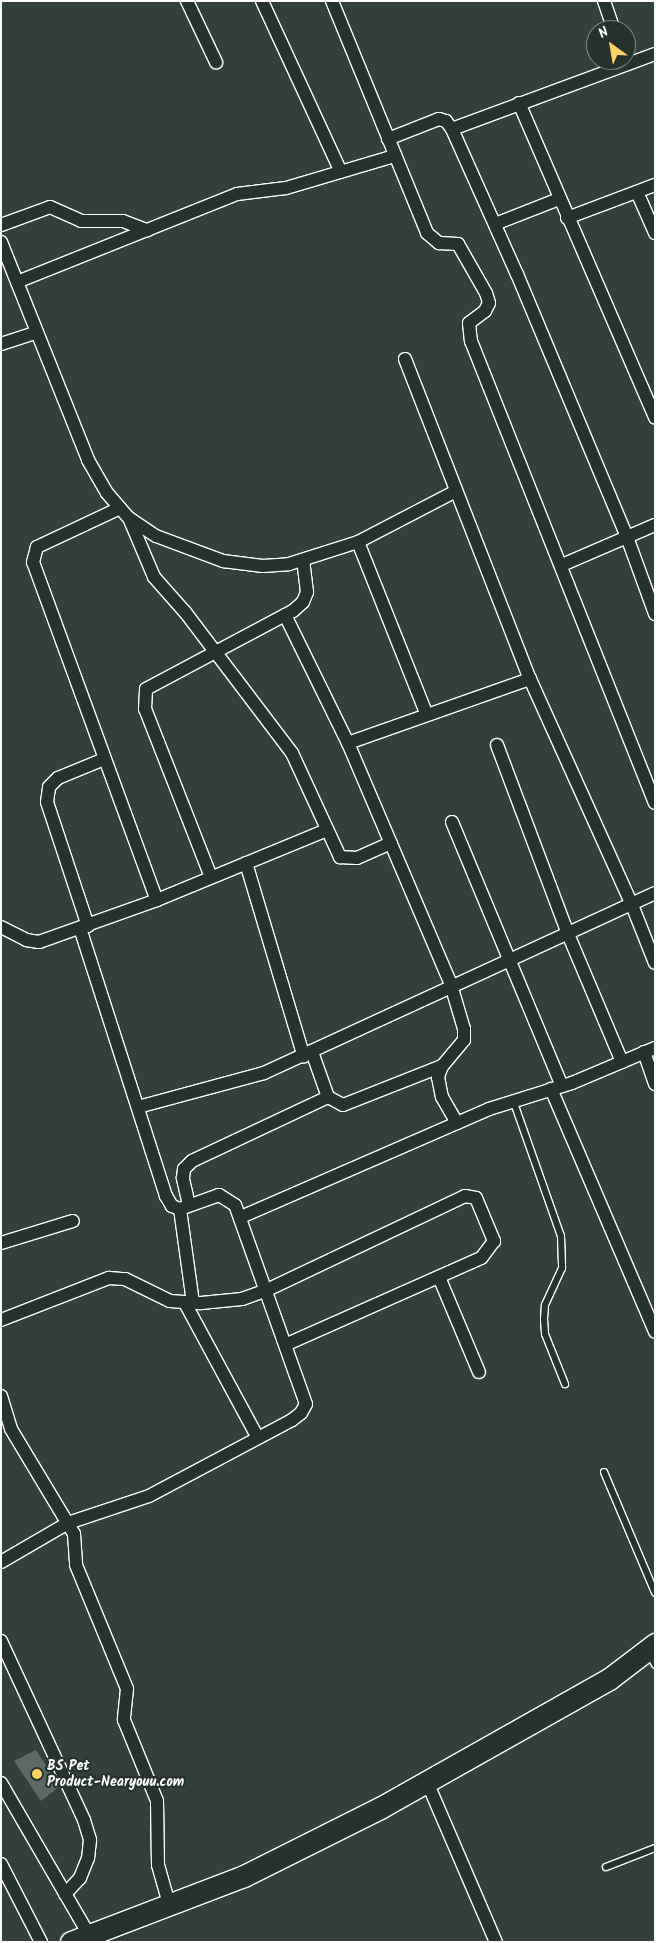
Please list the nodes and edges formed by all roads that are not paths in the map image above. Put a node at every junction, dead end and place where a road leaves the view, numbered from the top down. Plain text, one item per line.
1 (187, 1) edge
2 (262, 1) edge
3 (332, 1) edge
4 (607, 2) edge
5 (612, 20) edge
6 (655, 54) edge
7 (636, 59) edge
8 (216, 62) dead end
9 (604, 70) edge
10 (519, 103) junction
11 (452, 129) junction
12 (388, 139) junction
13 (395, 156) junction
14 (341, 172) junction
15 (655, 185) edge
16 (637, 192) junction
17 (559, 200) junction
18 (567, 218) junction
19 (495, 224) junction
20 (1, 225) edge
21 (147, 230) junction
22 (655, 233) edge
23 (1, 242) edge
24 (16, 282) junction
25 (36, 332) junction
26 (1, 344) edge
27 (405, 359) dead end
28 (655, 418) edge
29 (456, 491) junction
30 (120, 508) junction
31 (129, 518) junction
32 (655, 525) edge
33 (627, 537) junction
34 (358, 542) junction
35 (303, 560) junction
36 (562, 565) junction
37 (655, 614) edge
38 (286, 615) junction
39 (215, 651) junction
40 (530, 679) junction
41 (427, 715) junction
42 (348, 743) junction
43 (497, 745) dead end
44 (104, 759) junction
45 (655, 803) edge
46 (452, 822) dead end
47 (327, 830) junction
48 (391, 843) junction
49 (246, 863) junction
50 (211, 877) junction
51 (655, 893) edge
52 (157, 900) junction
53 (632, 905) junction
54 (1, 927) edge
55 (84, 927) junction
56 (568, 934) junction
57 (507, 960) junction
58 (655, 963) edge
59 (451, 985) junction
60 (649, 1050) edge
61 (308, 1054) junction
62 (622, 1062) junction
63 (442, 1066) junction
64 (655, 1084) edge
65 (557, 1088) junction
66 (328, 1097) junction
67 (513, 1100) junction
68 (138, 1107) junction
69 (457, 1123) junction
70 (184, 1207) junction
71 (241, 1217) junction
72 (73, 1220) dead end
73 (1, 1243) edge
74 (439, 1277) junction
75 (267, 1290) junction
76 (189, 1303) junction
77 (1, 1320) edge
78 (655, 1332) edge
79 (287, 1344) junction
80 (479, 1372) dead end
81 (565, 1384) dead end
82 (1, 1396) edge
83 (258, 1438) junction
84 (604, 1472) dead end
85 (68, 1523) junction
86 (1, 1562) edge
87 (655, 1593) edge
88 (1, 1642) edge
89 (652, 1653) edge
90 (427, 1782) junction
91 (1, 1783) edge
92 (655, 1848) edge
93 (1, 1864) edge
94 (606, 1867) dead end
95 (65, 1894) junction
96 (169, 1904) junction
97 (80, 1938) edge
98 (41, 1942) edge
99 (496, 1942) edge

1 - 8 street
2 - 14 street
3 - 12 street
4 - 5 street
6 - 7 street
9 - 10 street
10 - 11 street
10 - 17 street
11 - 12 street
11 - 19 street
12 - 13 street
13 - 14 street
13 - 36 street
14 - 21 street
15 - 16 street
16 - 18 street
16 - 22 street
17 - 18 street
17 - 19 street
18 - 28 street
19 - 33 street
20 - 21 street
21 - 24 street
23 - 24 street
24 - 25 street
25 - 26 street
25 - 30 street
27 - 29 street
29 - 34 street
29 - 40 street
30 - 31 street
30 - 44 street
31 - 35 street
31 - 39 street
32 - 33 street
33 - 36 street
33 - 37 street
34 - 35 street
34 - 41 street
35 - 38 street
36 - 45 street
38 - 39 street
38 - 42 street
39 - 47 street
39 - 50 street
40 - 41 street
40 - 53 street
41 - 42 street
42 - 48 street
43 - 56 street
44 - 52 street
44 - 55 street
46 - 57 street
47 - 48 street
47 - 49 street
48 - 59 street
49 - 50 street
49 - 61 street
50 - 52 street
51 - 53 street
52 - 55 street
53 - 56 street
53 - 58 street
54 - 55 street
55 - 68 street
56 - 57 street
56 - 62 street
57 - 59 street
57 - 65 street
59 - 61 street
59 - 63 street
60 - 62 street
60 - 64 street
61 - 66 street
61 - 68 street
62 - 65 street
63 - 66 street
63 - 69 street
65 - 67 street
65 - 78 street
66 - 70 street
67 - 69 street
67 - 81 lane
68 - 70 street
69 - 71 street
70 - 71 street
70 - 76 street
71 - 75 street
72 - 73 street
74 - 75 street
74 - 79 street
74 - 80 street
75 - 76 street
75 - 79 street
76 - 77 street
76 - 83 street
79 - 83 street
82 - 85 street
83 - 85 street
84 - 87 lane
85 - 86 street
85 - 96 street
88 - 95 street
89 - 90 highway
90 - 96 highway
90 - 99 street
91 - 95 street
92 - 94 lane
93 - 98 street
95 - 97 street
96 - 97 highway

